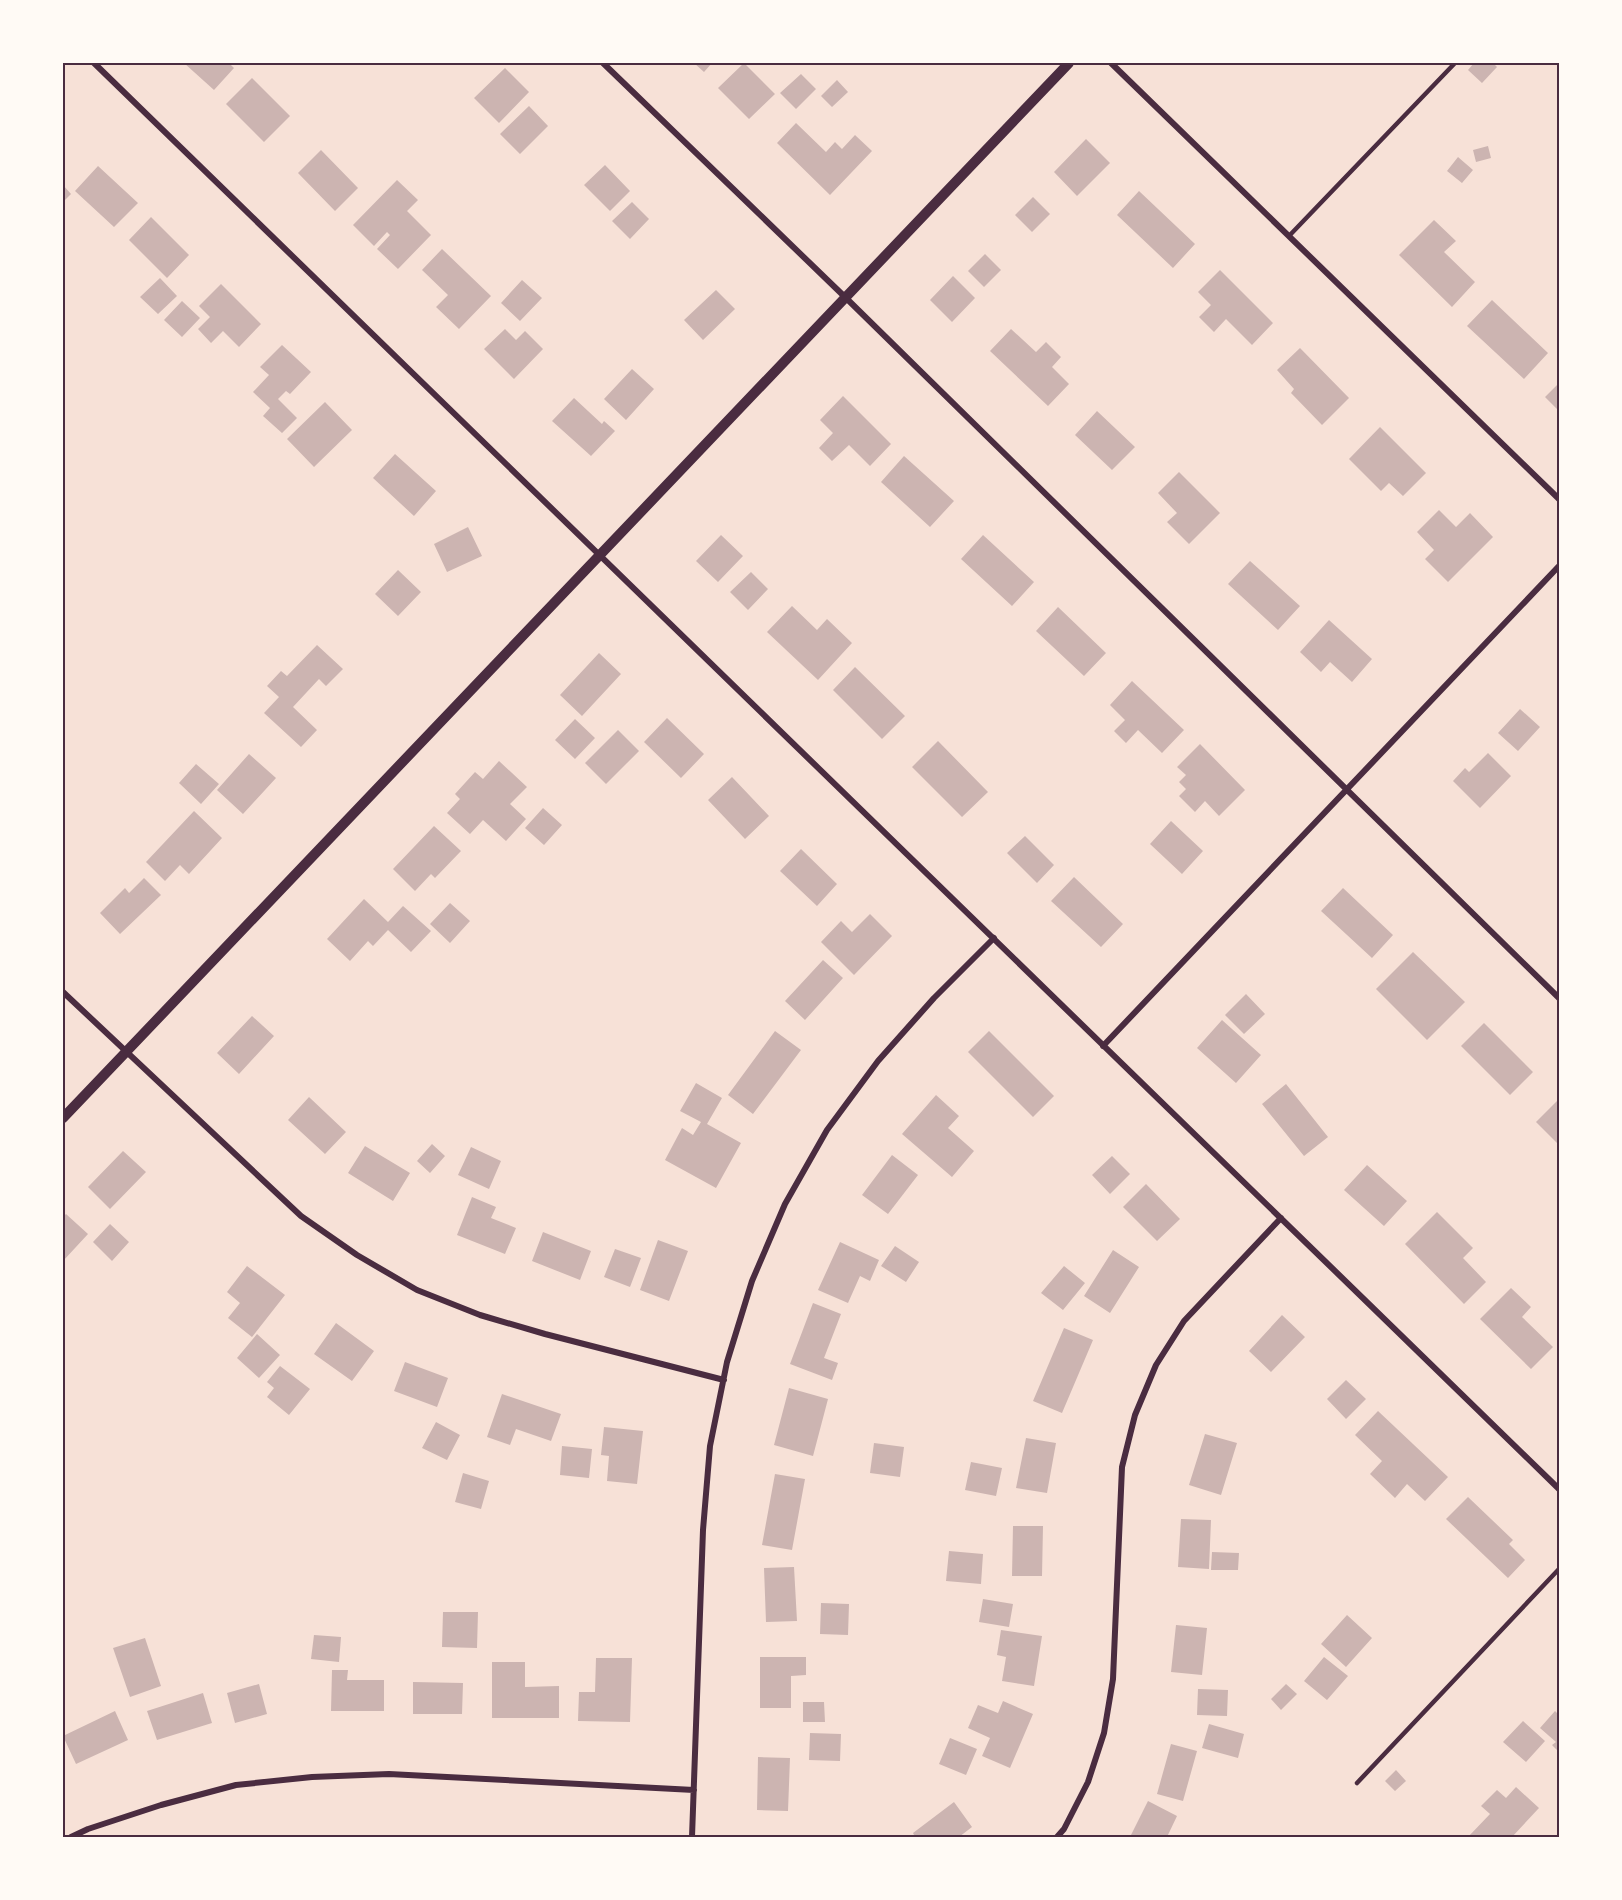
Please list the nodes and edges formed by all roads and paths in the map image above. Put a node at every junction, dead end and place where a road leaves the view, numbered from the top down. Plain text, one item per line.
1 (94, 63) edge
2 (603, 63) edge
3 (1068, 63) edge
4 (1111, 63) edge
5 (1455, 63) edge
6 (1289, 236) junction
7 (846, 298) junction
8 (1559, 499) edge
9 (600, 555) junction
10 (1559, 566) edge
11 (1347, 790) junction
12 (994, 938) junction
13 (63, 992) edge
14 (1559, 998) edge
15 (1103, 1046) junction
16 (125, 1052) junction
17 (63, 1118) edge
18 (1281, 1218) junction
19 (724, 1380) junction
20 (1559, 1489) edge
21 (1559, 1569) edge
22 (1357, 1783) dead end
23 (694, 1790) junction
24 (71, 1837) edge
25 (692, 1837) edge
26 (1057, 1837) edge

1 - 9 street
2 - 7 street
3 - 7 street
4 - 6 street
5 - 6 lane
6 - 8 street
7 - 9 street
7 - 11 street
9 - 12 street
9 - 16 street
10 - 11 street
11 - 14 street
11 - 15 street
12 - 15 street
12 - 19 street
13 - 16 street
15 - 18 street
16 - 17 street
16 - 19 street
18 - 20 street
18 - 26 street
19 - 23 street
21 - 22 lane
23 - 24 street
23 - 25 street

